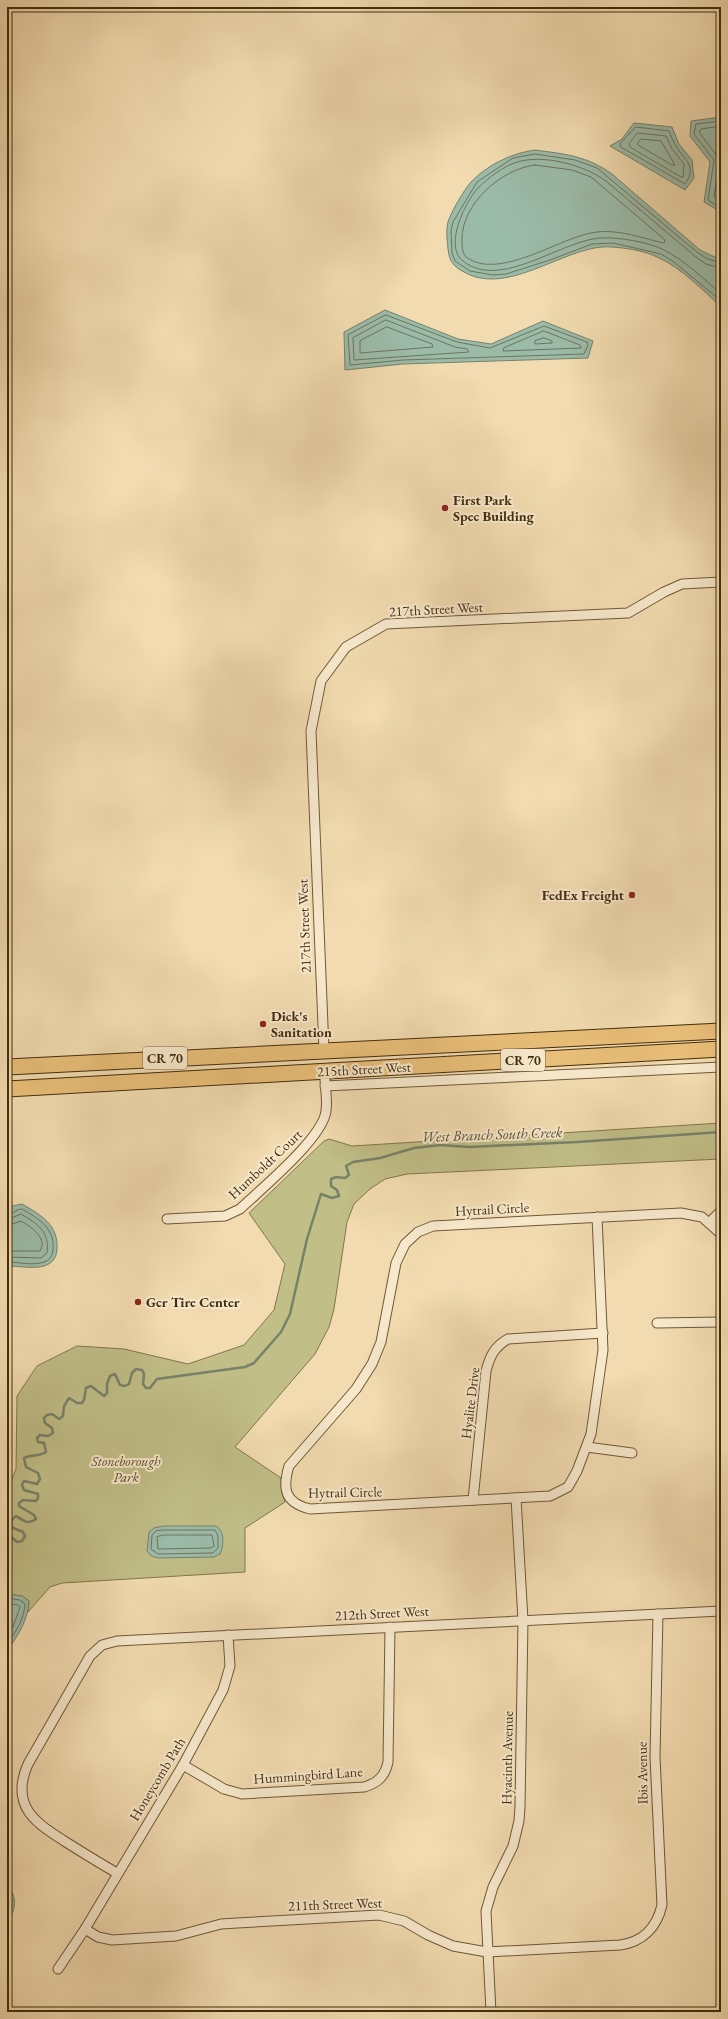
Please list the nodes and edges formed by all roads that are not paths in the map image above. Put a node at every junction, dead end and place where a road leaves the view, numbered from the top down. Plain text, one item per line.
1 (721, 582) edge
2 (721, 1031) edge
3 (434, 1044) junction
4 (721, 1049) edge
5 (324, 1050) junction
6 (7, 1067) edge
7 (721, 1067) edge
8 (325, 1071) junction
9 (216, 1077) junction
10 (324, 1086) junction
11 (7, 1088) edge
12 (721, 1211) edge
13 (597, 1217) junction
14 (168, 1219) dead end
15 (709, 1223) junction
16 (721, 1234) edge
17 (721, 1322) edge
18 (657, 1323) dead end
19 (602, 1333) junction
20 (587, 1447) junction
21 (632, 1453) dead end
22 (516, 1498) junction
23 (473, 1500) junction
24 (721, 1611) edge
25 (658, 1614) junction
26 (523, 1620) junction
27 (390, 1627) junction
28 (228, 1635) junction
29 (183, 1765) junction
30 (117, 1873) junction
31 (85, 1929) junction
32 (651, 1929) joint
33 (487, 1952) junction
34 (58, 1969) dead end
35 (491, 2012) edge

1 - 5 street, 217th Street West
2 - 3 main road, 215th Street West / CR 70
3 - 5 main road, 215th Street West / CR 70
3 - 8 main road
4 - 8 main road, 215th Street West / CR 70
5 - 6 main road, 215th Street West / CR 70
5 - 9 main road
7 - 10 street, 215th Street West
8 - 9 main road, 215th Street West / CR 70
8 - 10 street, Humboldt Court
9 - 11 main road, 215th Street West / CR 70
10 - 14 street, Humboldt Court
12 - 15 street
13 - 15 street, Hytrail Circle
13 - 19 street, Hytrail Circle
13 - 23 street, Hytrail Circle
15 - 16 street, Hytrail Circle
17 - 18 street
19 - 20 street, Hytrail Circle
19 - 23 street, Hyalite Drive
20 - 21 street
20 - 22 street, Hytrail Circle
22 - 23 street, Hytrail Circle
22 - 26 street, Hyacinth Avenue
24 - 25 street, 212th Street West
25 - 26 street, 212th Street West
25 - 32 street, Ibis Avenue
26 - 27 street, 212th Street West
26 - 33 street, Hyacinth Avenue
27 - 28 street, 212th Street West
27 - 29 street, Hummingbird Lane
28 - 29 street, Honeycomb Path
28 - 30 street, 212th Street West
29 - 30 street, Honeycomb Path
30 - 31 street, Honeycomb Path
31 - 33 street, 211th Street West
31 - 34 street, Honeycomb Path
32 - 33 street, 211th Street West
33 - 35 street, Hyacinth Avenue

